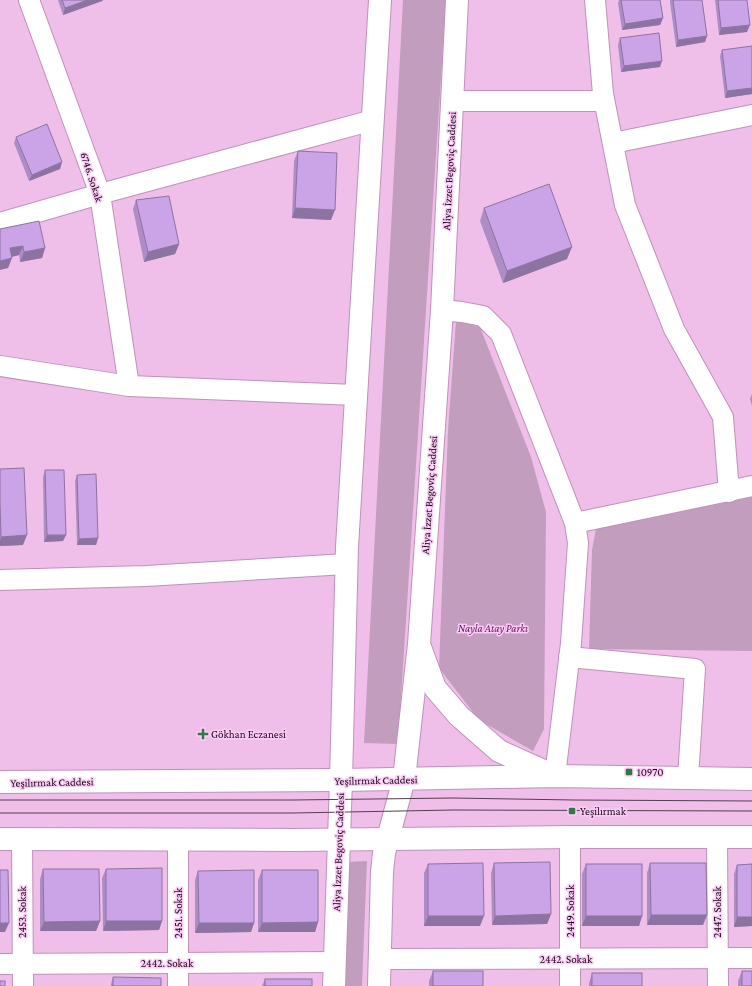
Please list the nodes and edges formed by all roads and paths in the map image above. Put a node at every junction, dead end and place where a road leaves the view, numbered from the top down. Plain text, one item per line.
1 (29, 0) edge
2 (380, 0) edge
3 (457, 0) edge
4 (595, 0) edge
5 (452, 101) junction
6 (604, 101) junction
7 (752, 115) edge
8 (373, 120) junction
9 (613, 143) junction
10 (100, 194) junction
11 (0, 223) edge
12 (442, 310) junction
13 (0, 366) edge
14 (129, 386) junction
15 (356, 395) junction
16 (752, 486) edge
17 (730, 492) junction
18 (575, 523) junction
19 (346, 564) junction
20 (0, 580) edge
21 (418, 644) junction
22 (569, 657) junction
23 (555, 776) junction
24 (688, 778) junction
25 (404, 779) junction
26 (752, 779) edge
27 (341, 780) junction
28 (0, 782) edge
29 (570, 837) junction
30 (717, 837) junction
31 (752, 837) edge
32 (0, 839) edge
33 (22, 839) junction
34 (178, 839) junction
35 (388, 839) junction
36 (338, 840) junction
37 (718, 958) junction
38 (752, 958) edge
39 (380, 959) junction
40 (570, 959) junction
41 (335, 962) junction
42 (178, 963) junction
43 (0, 964) edge
44 (22, 964) junction
45 (23, 986) edge
46 (178, 986) edge
47 (334, 986) edge
48 (379, 986) edge
49 (570, 986) edge
50 (718, 986) edge

1 - 10 street, 6746. Sokak
2 - 8 main road, Aliya İzzet Begoviç Caddesi
3 - 5 main road, Aliya İzzet Begoviç Caddesi
4 - 6 street
5 - 6 street
5 - 12 main road, Aliya İzzet Begoviç Caddesi
6 - 9 street
7 - 9 street
8 - 10 street
8 - 15 main road, Aliya İzzet Begoviç Caddesi
9 - 17 street
10 - 11 street
10 - 14 street, 6746. Sokak
12 - 18 street
12 - 21 main road, Aliya İzzet Begoviç Caddesi
13 - 14 street
14 - 15 street
15 - 19 main road, Aliya İzzet Begoviç Caddesi
16 - 17 street
17 - 18 street
18 - 22 street
19 - 20 street
19 - 27 main road, Aliya İzzet Begoviç Caddesi
21 - 23 main road
21 - 25 main road, Aliya İzzet Begoviç Caddesi
22 - 23 street
22 - 24 street
23 - 24 main road, Yeşilırmak Caddesi
23 - 25 main road, Yeşilırmak Caddesi
24 - 26 main road, Yeşilırmak Caddesi
25 - 27 main road, Yeşilırmak Caddesi
25 - 35 main road, Aliya İzzet Begoviç Caddesi
27 - 28 main road, Yeşilırmak Caddesi
27 - 36 main road, Aliya İzzet Begoviç Caddesi
29 - 30 main road
29 - 35 main road
29 - 40 street, 2449. Sokak
30 - 31 main road
30 - 37 street, 2447. Sokak
32 - 33 main road
33 - 34 main road
33 - 44 street, 2453. Sokak
34 - 36 main road
34 - 42 street, 2451. Sokak
35 - 36 main road
35 - 39 main road, Aliya İzzet Begoviç Caddesi
36 - 41 main road, Aliya İzzet Begoviç Caddesi
37 - 38 street, 2442. Sokak
37 - 40 street, 2442. Sokak
37 - 50 street, 2447. Sokak
39 - 40 street, 2442. Sokak
39 - 48 main road, Aliya İzzet Begoviç Caddesi
40 - 49 street, 2449. Sokak
41 - 42 street, 2442. Sokak
41 - 47 main road, Aliya İzzet Begoviç Caddesi
42 - 44 street, 2442. Sokak
42 - 46 street, 2451. Sokak
43 - 44 street, 2442. Sokak
44 - 45 street, 2453. Sokak

